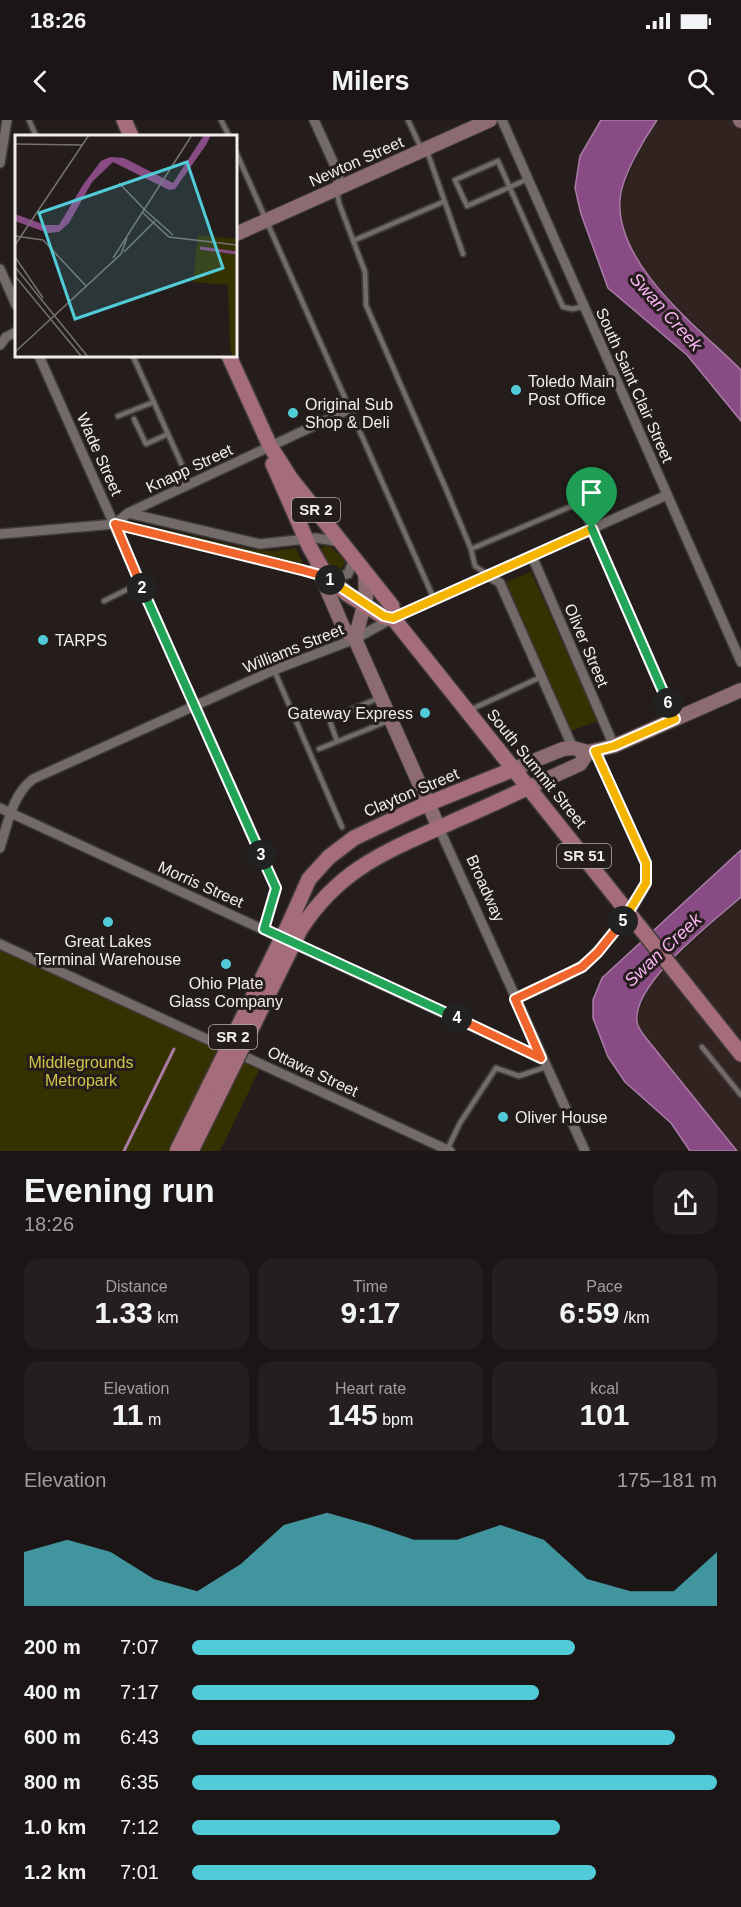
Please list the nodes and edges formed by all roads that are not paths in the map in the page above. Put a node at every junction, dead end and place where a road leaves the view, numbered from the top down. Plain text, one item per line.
1 (7, 120) edge
2 (29, 120) edge
3 (124, 120) edge
4 (221, 120) edge
5 (314, 120) edge
6 (408, 120) edge
7 (490, 120) edge
8 (502, 120) edge
9 (36, 135) edge
10 (131, 135) edge
11 (228, 135) edge
12 (424, 149) junction
13 (237, 154) edge
14 (0, 164) edge
15 (528, 179) junction
16 (337, 188) junction
17 (509, 188) junction
18 (443, 202) junction
19 (266, 220) junction
20 (237, 234) edge
21 (355, 240) junction
22 (462, 254) dead end
23 (0, 269) edge
24 (15, 303) edge
25 (584, 306) junction
26 (15, 333) edge
27 (0, 345) edge
28 (39, 357) edge
29 (133, 357) edge
30 (229, 357) edge
31 (154, 402) junction
32 (350, 409) junction
33 (118, 416) dead end
34 (134, 419) dead end
35 (168, 434) junction
36 (270, 446) junction
37 (190, 483) junction
38 (612, 489) dead end
39 (667, 495) junction
40 (579, 503) junction
41 (128, 513) junction
42 (115, 524) junction
43 (592, 529) junction
44 (0, 534) edge
45 (307, 543) junction
46 (342, 543) junction
47 (471, 549) junction
48 (532, 556) junction
49 (354, 559) junction
50 (365, 572) junction
51 (324, 576) junction
52 (489, 576) junction
53 (140, 583) junction
54 (435, 599) junction
55 (104, 601) dead end
56 (364, 604) junction
57 (393, 618) junction
58 (355, 639) junction
59 (741, 662) edge
60 (274, 670) junction
61 (541, 676) junction
62 (741, 690) edge
63 (381, 697) junction
64 (195, 705) junction
65 (468, 711) junction
66 (675, 719) junction
67 (391, 720) junction
68 (337, 741) junction
69 (614, 746) junction
70 (573, 748) junction
71 (319, 749) dead end
72 (591, 751) junction
73 (514, 769) junction
74 (529, 787) junction
75 (428, 803) junction
76 (0, 808) edge
77 (11, 815) junction
78 (342, 827) dead end
79 (439, 828) junction
80 (0, 848) edge
81 (634, 919) junction
82 (295, 927) junction
83 (264, 929) junction
84 (0, 945) edge
85 (515, 999) junction
86 (702, 1047) dead end
87 (741, 1054) edge
88 (543, 1062) junction
89 (741, 1095) edge
90 (448, 1150) edge
91 (177, 1151) edge
92 (191, 1151) edge
93 (585, 1151) edge

1 - 14 street
2 - 9 lane
3 - 10 main road
4 - 11 lane
5 - 16 street
6 - 12 lane
7 - 12 street, Newton Street
8 - 15 street, South Saint Clair Street
12 - 16 street, Newton Street
12 - 18 lane
13 - 19 lane
15 - 17 lane
15 - 25 street, South Saint Clair Street
16 - 19 street, Newton Street
16 - 21 lane
17 - 17 lane
17 - 25 lane
18 - 21 lane
18 - 22 lane
19 - 20 street, Newton Street
19 - 32 lane
21 - 47 lane
23 - 24 street
25 - 39 street, South Saint Clair Street
26 - 27 street
28 - 42 street, Wade Street
29 - 31 lane
30 - 36 main road, SR 2
31 - 33 lane
31 - 35 lane
32 - 36 street, Knapp Street
32 - 54 lane
34 - 35 lane
35 - 37 lane
36 - 37 street, Knapp Street
36 - 45 main road, SR 2
36 - 46 main road, SR 2
37 - 41 street, Knapp Street
38 - 40 lane
39 - 43 street, Williams Street
39 - 59 street, South Saint Clair Street
40 - 43 lane
40 - 47 lane
41 - 42 street, Knapp Street
41 - 45 street
42 - 44 street
42 - 51 street
42 - 53 street, Wade Street
43 - 48 street, Williams Street
43 - 66 lane
45 - 46 street
45 - 51 main road, South Summit Street / SR 2
46 - 49 main road, SR 2
47 - 52 lane
48 - 52 street, Williams Street
48 - 69 street, Oliver Street
49 - 50 main road, SR 2
49 - 51 street
50 - 56 street
50 - 57 main road, South Summit Street / SR 2
51 - 56 main road, South Summit Street / SR 2
51 - 58 street, Broadway
52 - 54 street, Williams Street
52 - 61 street
53 - 55 lane
53 - 64 street, Wade Street
54 - 57 street, Williams Street
56 - 57 main road, South Summit Street / SR 2
56 - 58 street
57 - 58 street, Williams Street
57 - 65 main road, South Summit Street
58 - 60 street, Williams Street
58 - 63 street, Broadway
60 - 64 street, Williams Street
60 - 78 lane
61 - 65 lane
61 - 70 street
62 - 66 street
63 - 67 street, Broadway
63 - 68 lane
64 - 77 street, Williams Street
64 - 83 street, Wade Street
65 - 73 main road, South Summit Street
66 - 69 street
67 - 68 lane
67 - 75 street, Broadway
68 - 71 lane
69 - 72 street
70 - 72 street
70 - 73 street, Clayton Street
72 - 74 street
72 - 81 street
73 - 74 main road, South Summit Street
73 - 75 main road, Clayton Street / SR 2
74 - 79 main road, SR 2
74 - 81 main road, South Summit Street / SR 51
75 - 79 street, Broadway
75 - 82 main road, Clayton Street / SR 2
76 - 77 street, Morris Street
77 - 80 street
77 - 83 street, Morris Street
79 - 82 main road, SR 2
79 - 85 street, Broadway
81 - 85 street
81 - 87 main road, South Summit Street / SR 51
82 - 91 main road, SR 2, bridge
82 - 92 main road, SR 2, bridge
83 - 88 street, Morris Street
84 - 90 street, Ottawa Street
85 - 88 street, Broadway
86 - 89 lane
88 - 90 lane
88 - 93 street, Broadway

